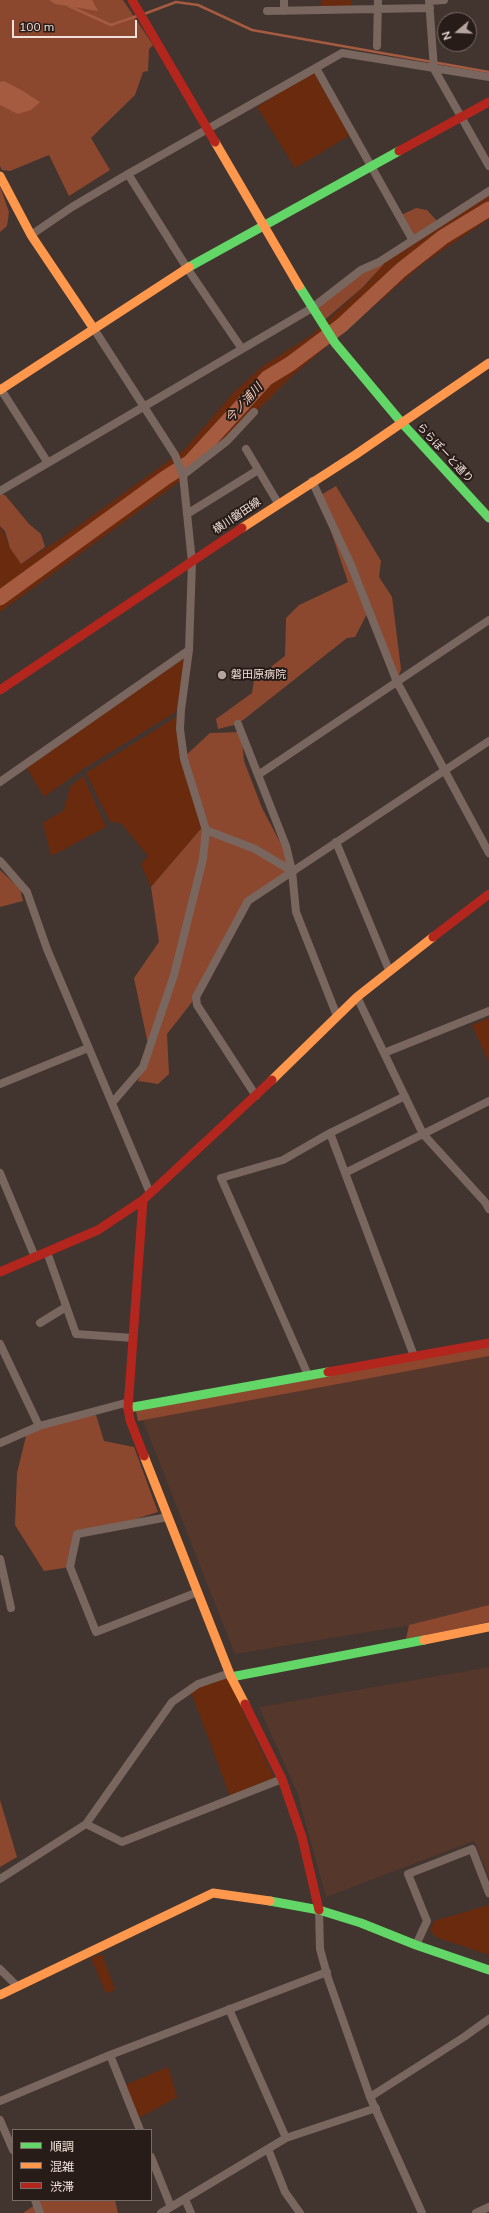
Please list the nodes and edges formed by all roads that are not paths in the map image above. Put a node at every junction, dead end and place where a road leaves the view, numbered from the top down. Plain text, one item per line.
1 (132, 0) edge
2 (284, 0) edge
3 (378, 0) edge
4 (444, 0) edge
5 (429, 3) edge
6 (378, 9) junction
7 (266, 11) dead end
8 (284, 11) junction
9 (377, 46) dead end
10 (316, 68) junction
11 (434, 69) junction
12 (489, 77) edge
13 (489, 102) edge
14 (462, 116) junction
15 (209, 129) junction
16 (372, 166) junction
17 (489, 166) edge
18 (128, 174) junction
19 (0, 176) edge
20 (489, 190) edge
21 (265, 226) junction
22 (31, 235) junction
23 (412, 239) junction
24 (187, 268) junction
25 (312, 308) junction
26 (94, 329) junction
27 (242, 349) junction
28 (489, 363) edge
29 (0, 389) edge
30 (144, 406) junction
31 (254, 412) dead end
32 (401, 422) junction
33 (246, 449) dead end
34 (48, 463) junction
35 (258, 470) junction
36 (183, 475) junction
37 (312, 481) junction
38 (0, 491) edge
39 (278, 503) junction
40 (187, 514) junction
41 (489, 518) edge
42 (192, 562) junction
43 (489, 620) edge
44 (189, 650) junction
45 (397, 682) junction
46 (0, 690) edge
47 (238, 724) dead end
48 (489, 741) edge
49 (446, 770) junction
50 (258, 775) junction
51 (0, 782) edge
52 (206, 830) junction
53 (336, 842) junction
54 (489, 853) edge
55 (0, 861) edge
56 (292, 871) junction
57 (489, 894) edge
58 (389, 970) junction
59 (357, 997) junction
60 (489, 1011) edge
61 (337, 1016) junction
62 (88, 1048) junction
63 (384, 1053) junction
64 (0, 1084) edge
65 (256, 1096) junction
66 (405, 1096) junction
67 (489, 1101) edge
68 (112, 1103) junction
69 (330, 1133) junction
70 (423, 1134) junction
71 (0, 1173) edge
72 (345, 1173) junction
73 (150, 1193) junction
74 (143, 1200) junction
75 (488, 1204) edge
76 (47, 1252) junction
77 (35, 1257) junction
78 (0, 1272) edge
79 (66, 1307) junction
80 (40, 1324) dead end
81 (133, 1338) junction
82 (489, 1343) edge
83 (0, 1344) edge
84 (414, 1356) junction
85 (308, 1375) junction
86 (128, 1405) junction
87 (39, 1426) junction
88 (0, 1443) edge
89 (168, 1517) junction
90 (0, 1559) edge
91 (198, 1592) junction
92 (11, 1608) dead end
93 (489, 1627) edge
94 (231, 1675) junction
95 (282, 1779) junction
96 (86, 1824) junction
97 (0, 1880) edge
98 (489, 1893) edge
99 (319, 1910) junction
100 (416, 1945) junction
101 (0, 1970) edge
102 (489, 1970) edge
103 (326, 1972) junction
104 (18, 1986) junction
105 (0, 1995) edge
106 (229, 2009) junction
107 (489, 2019) edge
108 (110, 2055) junction
109 (370, 2097) junction
110 (0, 2101) edge
111 (376, 2108) junction
112 (0, 2120) edge
113 (140, 2129) edge
114 (286, 2138) junction
115 (12, 2148) edge
116 (268, 2149) junction
117 (152, 2160) edge
118 (185, 2199) junction
119 (34, 2201) edge
120 (171, 2207) junction
121 (489, 2207) edge
122 (40, 2213) edge
123 (161, 2213) edge
124 (191, 2213) edge
125 (300, 2213) edge
126 (422, 2213) edge
127 (476, 2213) edge

1 - 15 street, ららぽーと通り
2 - 8 street
3 - 6 street
4 - 5 street
5 - 6 street
5 - 11 street
6 - 8 street
6 - 9 street
7 - 8 street
10 - 11 street
10 - 15 street
10 - 16 street
11 - 12 street
11 - 14 street
13 - 14 street
14 - 16 street
14 - 17 street
15 - 18 street
15 - 21 street, ららぽーと通り
16 - 21 street
16 - 23 street
18 - 22 street
18 - 24 street
19 - 22 street
20 - 23 street
21 - 24 street
21 - 25 street, ららぽーと通り
22 - 26 street
23 - 25 street
24 - 26 street
24 - 27 street
25 - 27 street
25 - 32 street, ららぽーと通り
26 - 29 street
26 - 30 street
27 - 30 street
28 - 32 street, 横川磐田線
29 - 34 street
30 - 34 street
30 - 36 street
31 - 36 street
32 - 37 street, 横川磐田線
32 - 41 street, ららぽーと通り
33 - 35 street
34 - 38 street
35 - 39 street
35 - 40 street
36 - 40 street
37 - 39 street, 横川磐田線
37 - 45 street
39 - 42 street, 横川磐田線
40 - 42 street
42 - 44 street
42 - 46 street, 横川磐田線
43 - 45 street
44 - 51 street
44 - 52 street
45 - 49 street
45 - 50 street
47 - 50 street
48 - 49 street
49 - 53 street
49 - 54 street
50 - 56 street
52 - 56 street
52 - 68 street
53 - 56 street
53 - 58 street
55 - 62 street
56 - 61 street
56 - 65 street
57 - 58 street
58 - 59 street
59 - 61 street
59 - 63 street
60 - 63 street
61 - 65 street
62 - 64 street
62 - 68 street
63 - 66 street
65 - 73 street
66 - 69 street
66 - 70 street
67 - 70 street
68 - 73 street
69 - 72 street
69 - 85 street
70 - 72 street
70 - 75 street
71 - 77 street
72 - 84 street
73 - 74 street
74 - 76 street
74 - 81 street
76 - 77 street
76 - 79 street
77 - 78 street
79 - 80 street
79 - 81 street
81 - 86 street
82 - 84 street
83 - 87 street
84 - 85 street
85 - 86 street
86 - 87 street
86 - 89 street
87 - 88 street
89 - 91 street
89 - 91 street
90 - 92 street
91 - 94 street
93 - 94 street
94 - 95 street
94 - 96 street
95 - 96 street
95 - 99 street
96 - 97 street
98 - 100 street
99 - 100 street
99 - 103 street
99 - 104 street
100 - 102 street
101 - 104 street
103 - 106 street
103 - 109 street
104 - 105 street
106 - 108 street
106 - 114 street
107 - 109 street
108 - 110 street
108 - 113 street
109 - 111 street
111 - 114 street
111 - 126 street
112 - 115 street
114 - 116 street
116 - 118 street
116 - 125 street
117 - 120 street
118 - 120 street
118 - 124 street
119 - 122 street
120 - 123 street
121 - 127 street

